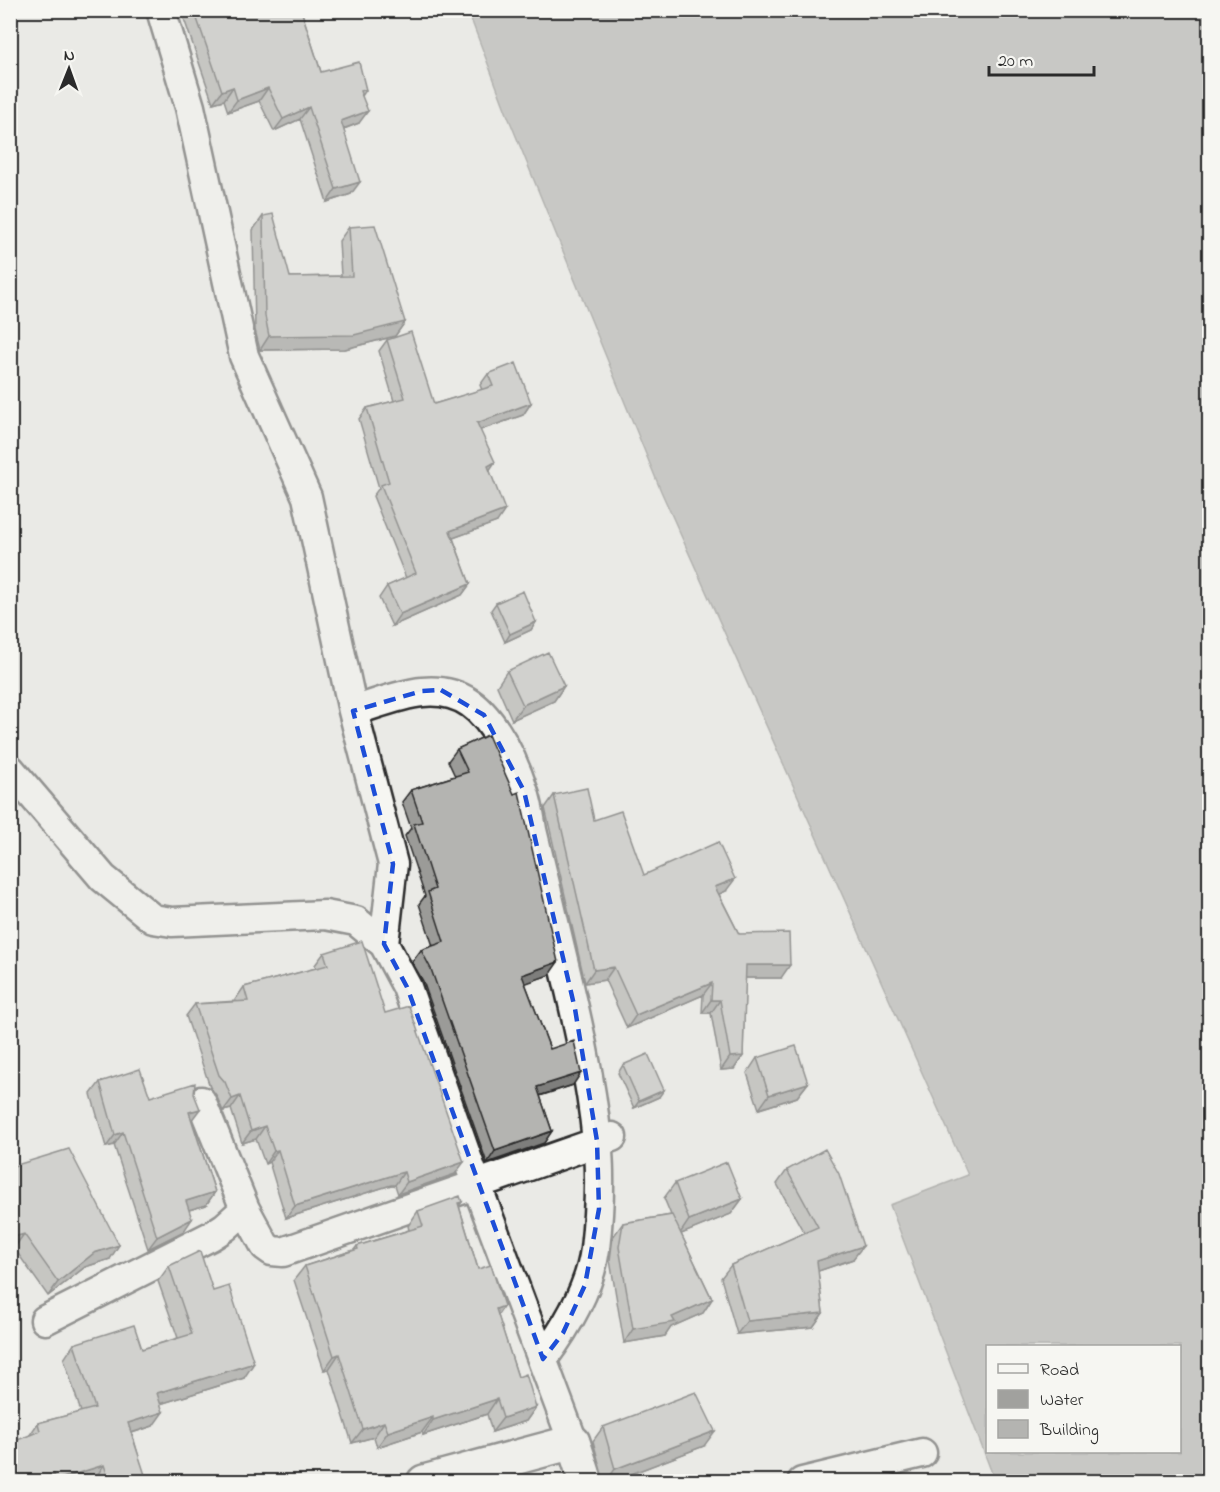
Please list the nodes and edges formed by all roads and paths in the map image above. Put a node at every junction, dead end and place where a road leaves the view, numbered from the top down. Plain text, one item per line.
1 (160, 10) edge
2 (353, 711) junction
3 (10, 769) edge
4 (384, 944) junction
5 (201, 1101) dead end
6 (604, 1139) junction
7 (477, 1183) junction
8 (245, 1209) junction
9 (45, 1320) dead end
10 (543, 1359) junction
11 (573, 1442) junction
12 (922, 1453) dead end
13 (424, 1482) edge
14 (586, 1482) edge
15 (802, 1482) edge

1 - 2 street
2 - 4 street
2 - 6 street
3 - 4 street
4 - 7 street
5 - 8 street
6 - 7 street
6 - 10 street
7 - 8 street
7 - 10 street
8 - 9 street
10 - 11 street
11 - 13 street
11 - 14 street
12 - 15 street

